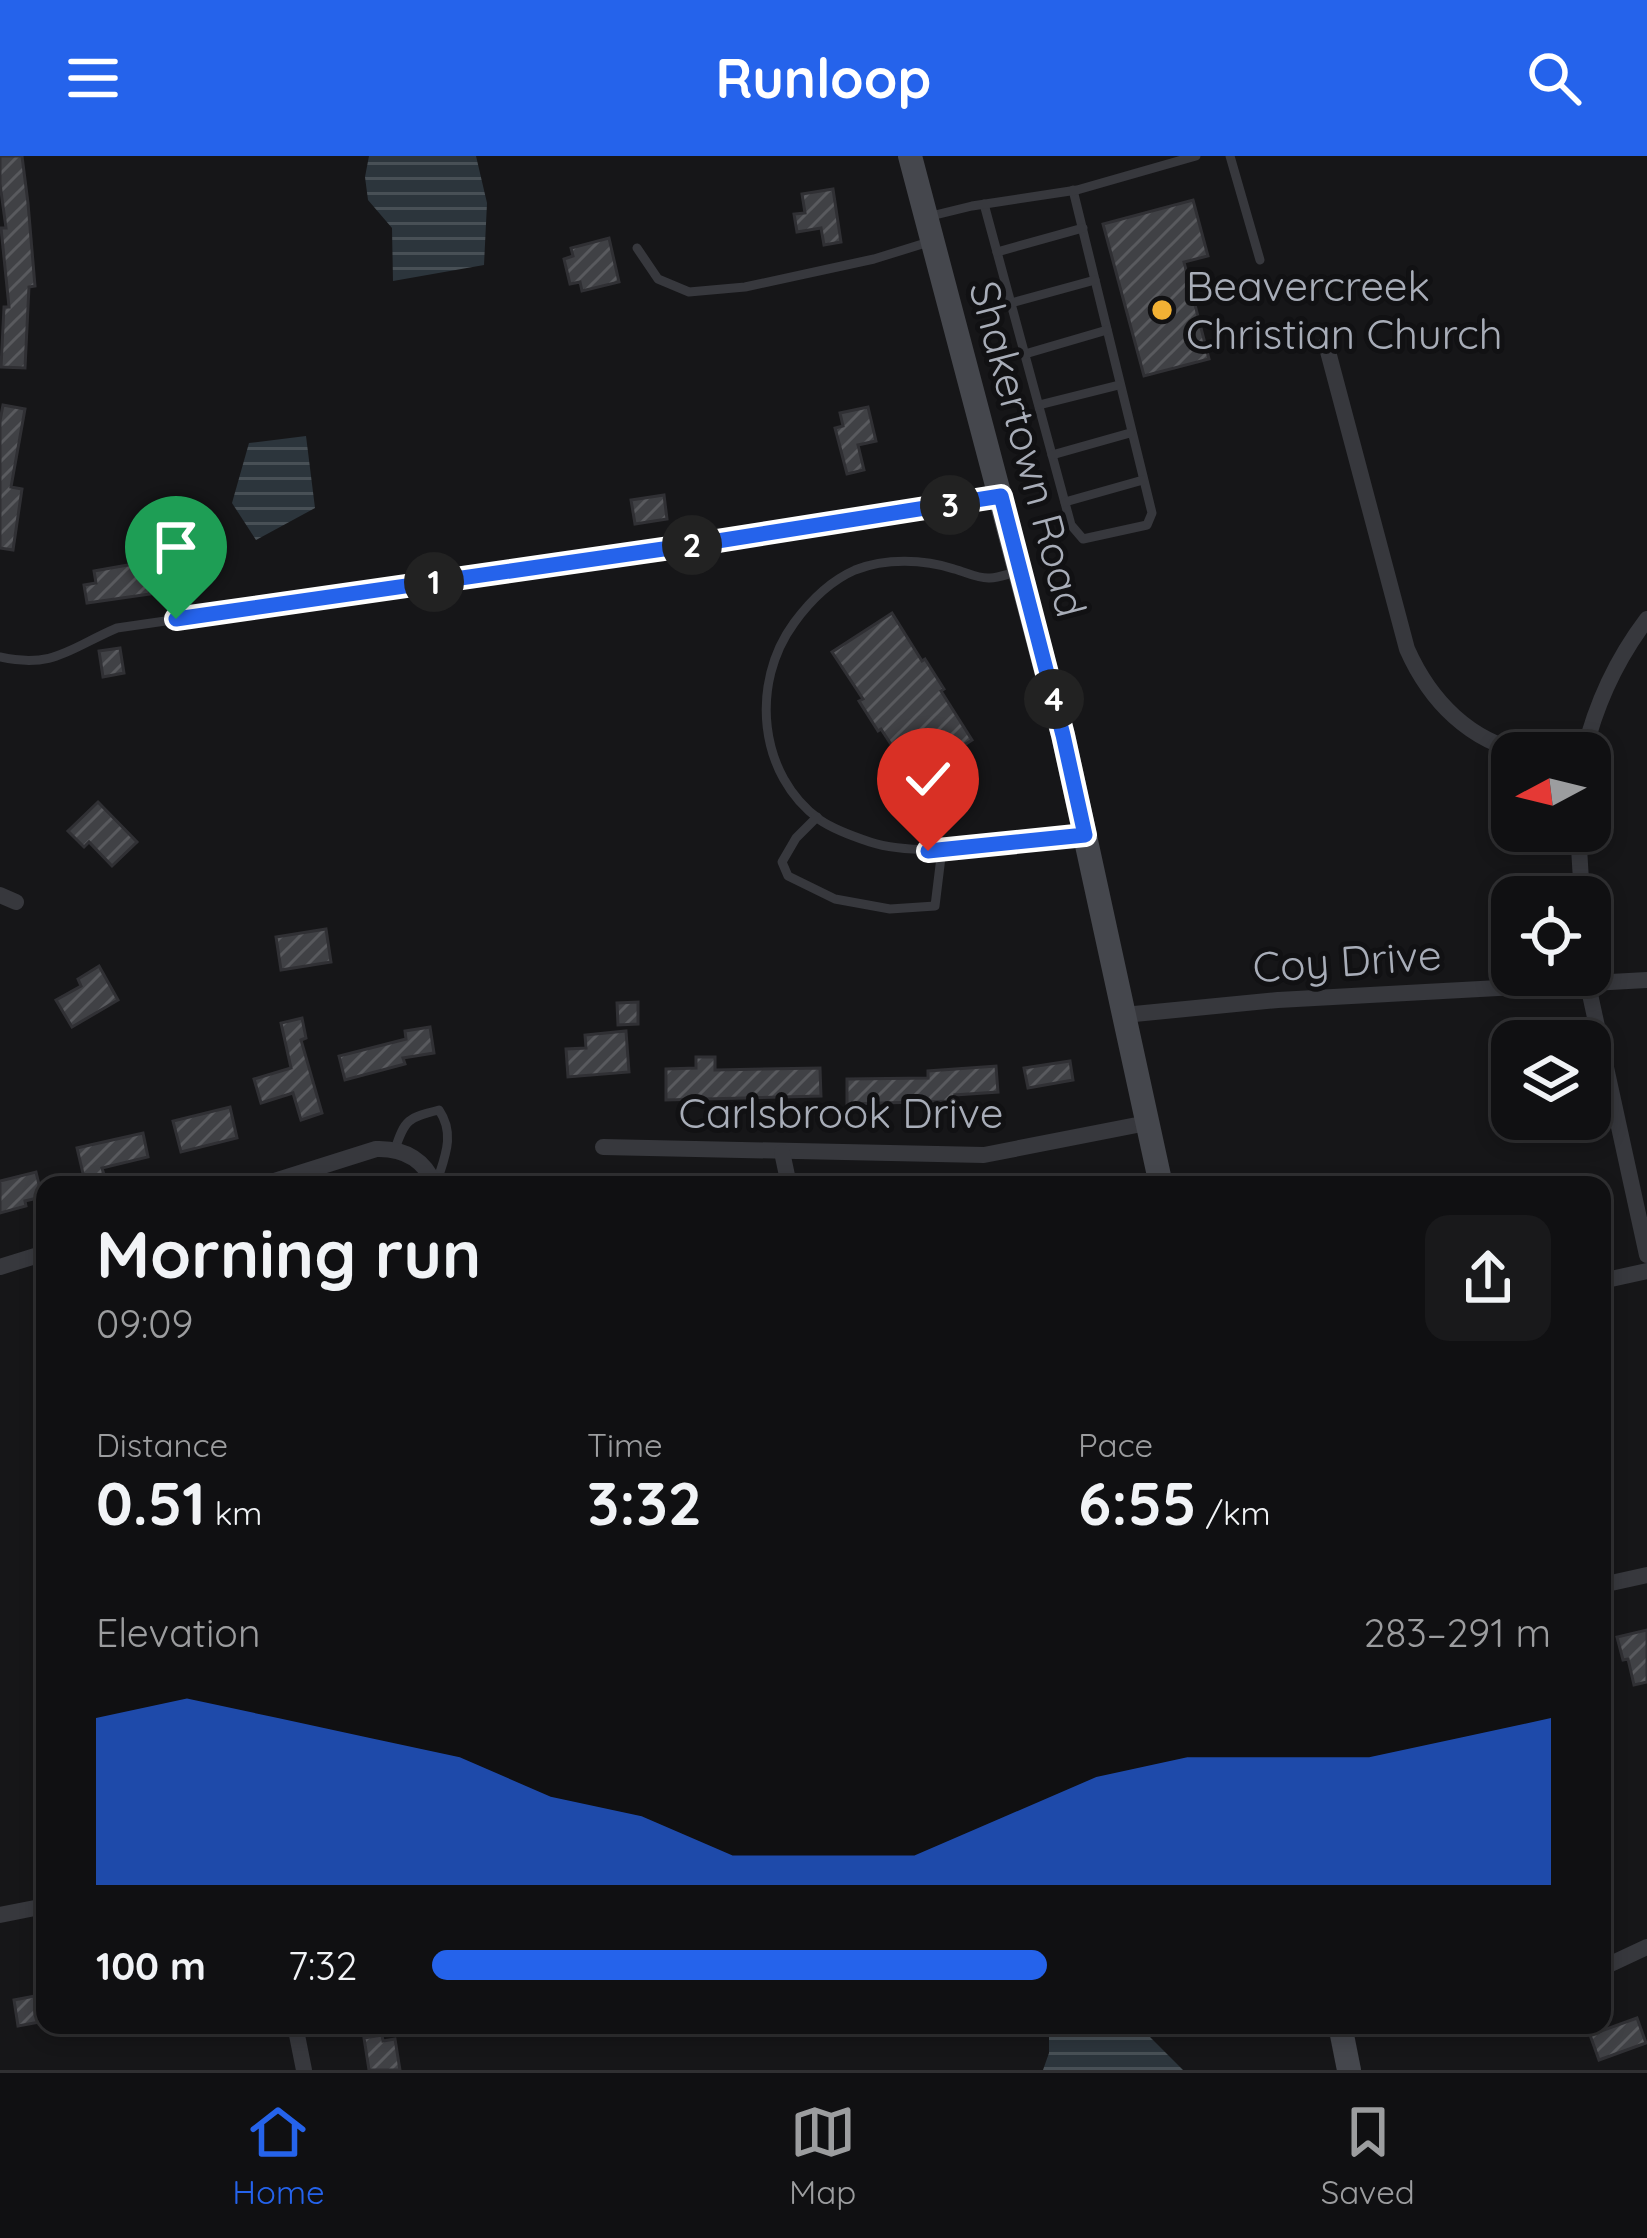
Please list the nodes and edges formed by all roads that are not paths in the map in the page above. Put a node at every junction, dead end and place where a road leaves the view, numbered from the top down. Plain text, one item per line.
1 (910, 156) edge
2 (1196, 156) edge
3 (1230, 156) edge
4 (1073, 190) junction
5 (985, 204) junction
6 (1083, 228) junction
7 (929, 229) junction
8 (637, 248) dead end
9 (998, 252) junction
10 (1260, 260) dead end
11 (1095, 280) junction
12 (1011, 303) junction
13 (1107, 330) junction
14 (1326, 344) dead end
15 (1025, 354) junction
16 (1119, 385) junction
17 (1039, 405) junction
18 (1130, 434) junction
19 (1052, 455) junction
20 (1143, 480) junction
21 (1001, 496) junction
22 (1065, 502) junction
23 (1021, 572) junction
24 (1647, 619) edge
25 (0, 656) edge
26 (1589, 732) edge
27 (1491, 742) edge
28 (818, 817) junction
29 (1085, 835) junction
30 (942, 849) junction
31 (1611, 980) edge
32 (1647, 980) edge
33 (1491, 986) edge
34 (1590, 996) edge
35 (1124, 1015) junction
36 (1147, 1123) junction
37 (603, 1148) dead end
38 (385, 1149) junction
39 (782, 1152) junction
40 (293, 1176) edge
41 (429, 1176) edge
42 (438, 1176) edge
43 (787, 1176) edge
44 (1159, 1176) edge
45 (1647, 1255) edge
46 (36, 1256) edge
47 (0, 1268) edge
48 (1647, 1271) edge
49 (1611, 1279) edge
50 (1647, 1575) edge
51 (1611, 1584) edge
52 (36, 1908) edge
53 (0, 1915) edge
54 (1647, 1947) edge
55 (1611, 1964) edge
56 (297, 2034) edge
57 (1341, 2034) edge
58 (304, 2070) edge
59 (1349, 2070) edge

1 - 7 street, Shakertown Road
2 - 4 lane
3 - 10 lane
4 - 5 lane
4 - 6 lane
5 - 7 lane
5 - 9 lane
6 - 9 lane
6 - 11 lane
7 - 8 lane
7 - 21 street, Shakertown Road
9 - 12 lane
11 - 12 lane
11 - 13 lane
12 - 15 lane
13 - 15 lane
13 - 16 lane
14 - 27 street
15 - 17 lane
16 - 17 lane
16 - 18 lane
17 - 19 lane
18 - 19 lane
18 - 20 lane
19 - 22 lane
20 - 22 lane
20 - 22 lane
21 - 23 street, Shakertown Road
21 - 25 lane
23 - 28 lane
23 - 29 street, Shakertown Road
24 - 26 street
28 - 30 lane
28 - 30 lane
29 - 30 lane
29 - 35 street, Shakertown Road
31 - 32 street, Coy Drive
33 - 35 street, Coy Drive
34 - 45 street
35 - 36 street, Shakertown Road
36 - 39 street, Carlsbrook Drive
36 - 44 street, Shakertown Road
37 - 39 street, Carlsbrook Drive
38 - 40 street
38 - 41 street
38 - 42 lane
39 - 43 street
46 - 47 street
48 - 49 street
50 - 51 street
52 - 53 street
54 - 55 street
56 - 58 street
57 - 59 street

